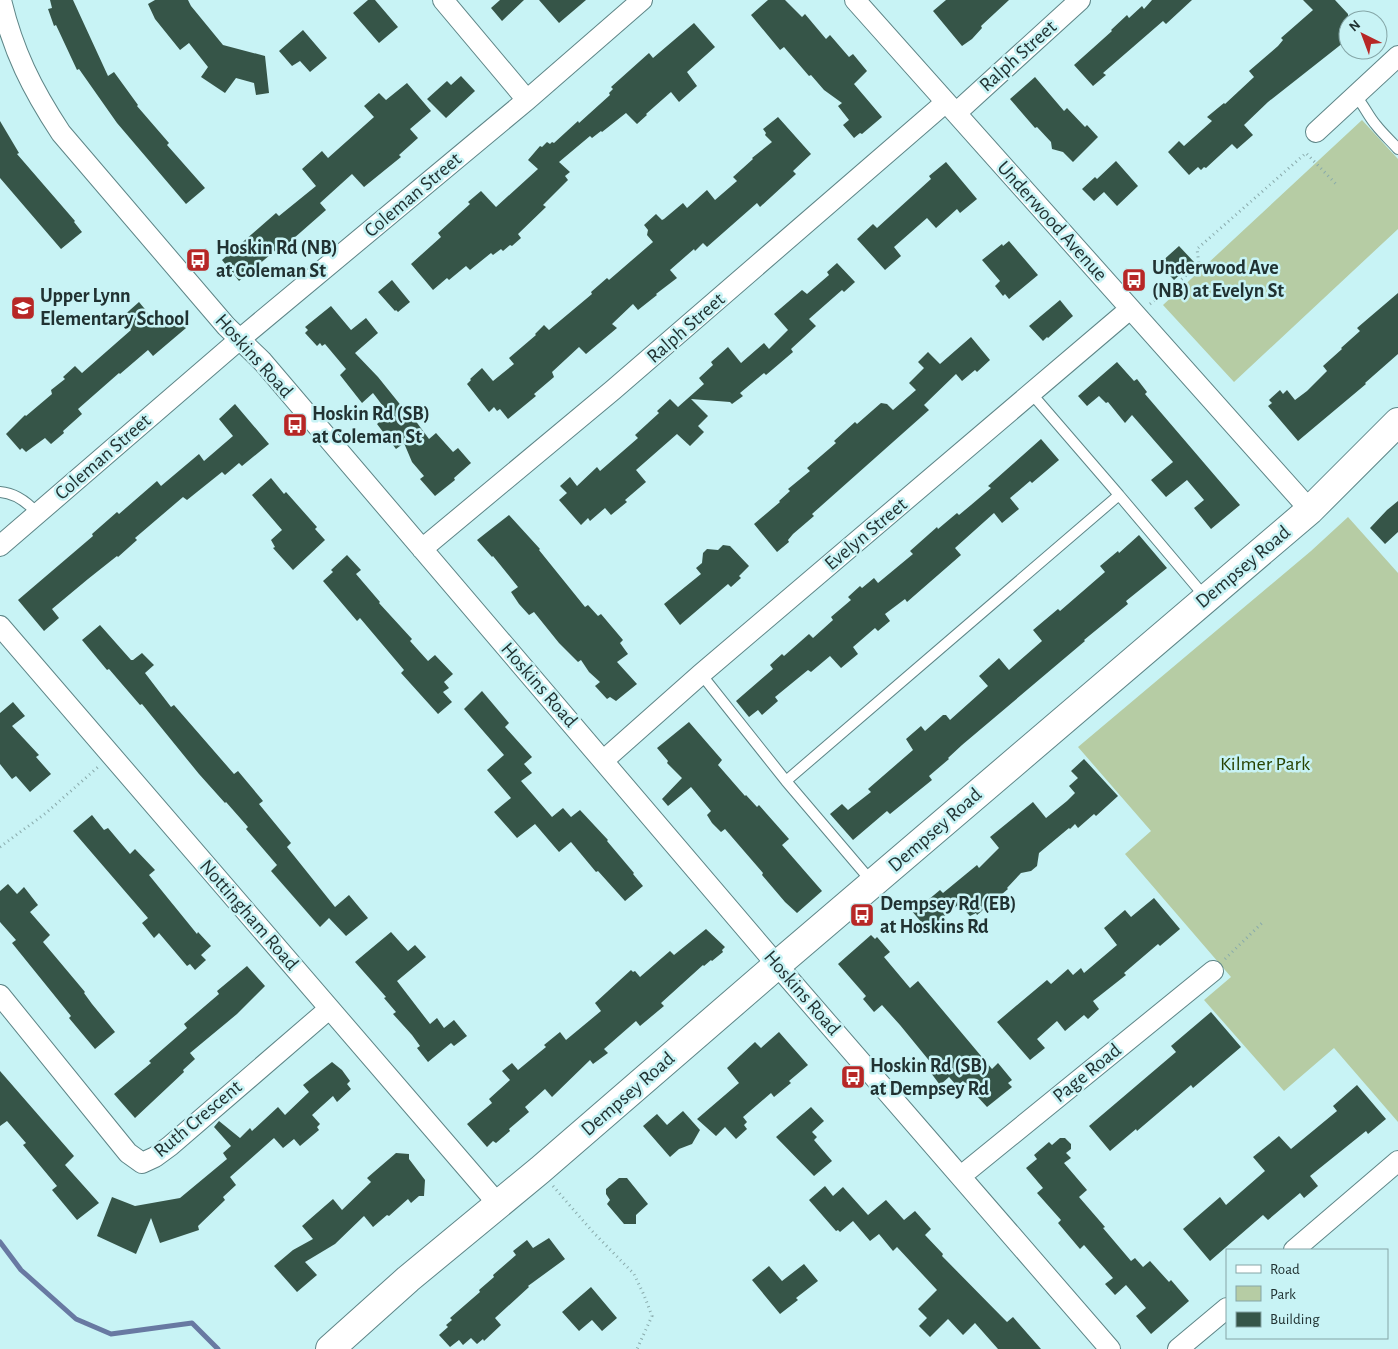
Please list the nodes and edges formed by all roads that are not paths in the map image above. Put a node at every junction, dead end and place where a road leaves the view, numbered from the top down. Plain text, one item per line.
1 (1, 0) edge
2 (443, 0) edge
3 (642, 0) edge
4 (855, 0) edge
5 (1080, 0) edge
6 (1398, 56) edge
7 (1355, 95) junction
8 (527, 100) junction
9 (951, 108) junction
10 (1316, 132) dead end
11 (1398, 149) edge
12 (1139, 307) junction
13 (240, 339) junction
14 (1031, 393) junction
15 (1398, 422) edge
16 (0, 492) edge
17 (1119, 495) junction
18 (1310, 510) junction
19 (37, 513) junction
20 (0, 546) edge
21 (422, 549) junction
22 (1206, 598) junction
23 (0, 626) edge
24 (701, 674) junction
25 (604, 760) junction
26 (786, 781) junction
27 (873, 883) junction
28 (777, 965) junction
29 (1213, 971) road end
30 (0, 996) edge
31 (329, 1009) junction
32 (1398, 1161) edge
33 (961, 1176) junction
34 (498, 1204) junction
35 (1295, 1249) edge
36 (1226, 1309) edge
37 (330, 1349) edge
38 (1110, 1349) edge
39 (1178, 1349) edge

1 - 13 street, Hoskins Road
2 - 8 street
3 - 8 street, Coleman Street
4 - 9 street, Underwood Avenue
5 - 9 street, Ralph Street
6 - 7 street
7 - 10 street
7 - 11 lane
8 - 13 street, Coleman Street
9 - 12 street, Underwood Avenue
9 - 21 street, Ralph Street
12 - 14 street, Evelyn Street
12 - 18 street, Underwood Avenue
13 - 19 street, Coleman Street
13 - 21 street, Hoskins Road
14 - 17 lane
14 - 24 street, Evelyn Street
15 - 18 street, Dempsey Road
16 - 19 lane
17 - 22 lane
17 - 26 lane
18 - 22 street, Dempsey Road
19 - 20 street, Coleman Street
21 - 25 street, Hoskins Road
22 - 27 street, Dempsey Road
23 - 31 street, Nottingham Road
24 - 25 street, Evelyn Street
24 - 26 lane
25 - 28 street, Hoskins Road
26 - 27 lane
27 - 28 street, Dempsey Road
28 - 33 street, Hoskins Road
28 - 34 street, Dempsey Road
29 - 33 street, Page Road
30 - 31 street, Ruth Crescent
31 - 34 street, Nottingham Road
32 - 35 street
33 - 38 street, Hoskins Road
34 - 37 street, Dempsey Road
36 - 39 street

